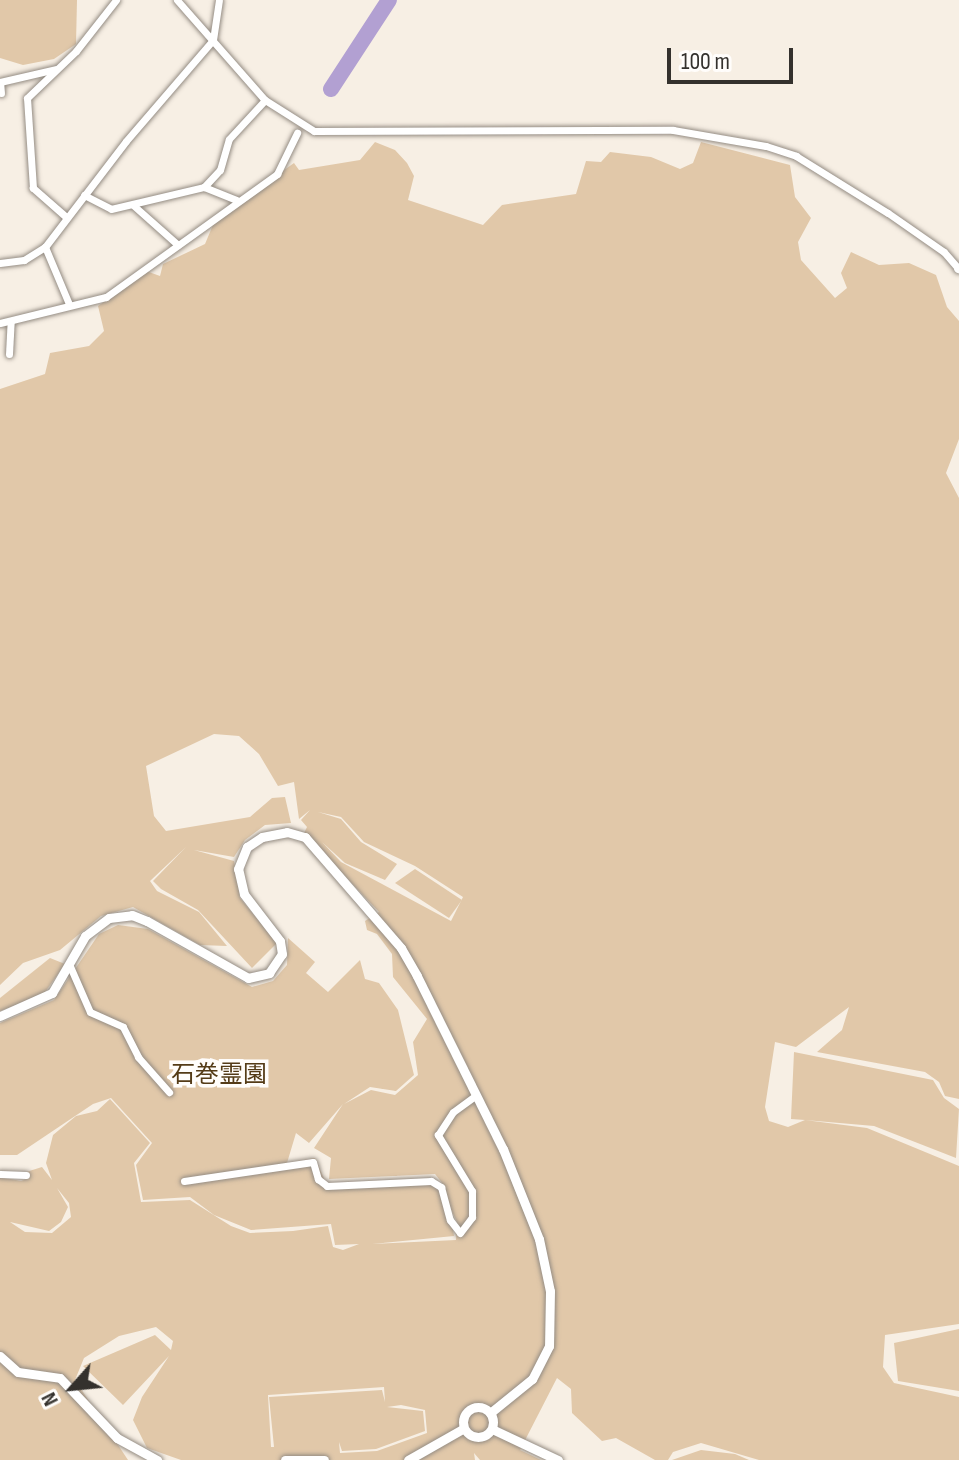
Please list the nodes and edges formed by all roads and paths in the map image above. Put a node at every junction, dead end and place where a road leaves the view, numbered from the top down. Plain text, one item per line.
1 (116, 0) edge
2 (177, 0) edge
3 (219, 0) edge
4 (213, 40) junction
5 (58, 69) junction
6 (1, 93) edge
7 (265, 100) junction
8 (297, 133) dead end
9 (204, 187) junction
10 (84, 195) junction
11 (236, 200) junction
12 (133, 205) junction
13 (65, 216) junction
14 (178, 245) junction
15 (45, 247) junction
16 (0, 263) edge
17 (959, 268) edge
18 (69, 304) junction
19 (11, 321) junction
20 (0, 323) edge
21 (9, 354) dead end
22 (69, 964) junction
23 (0, 1016) edge
24 (169, 1092) dead end
25 (476, 1095) junction
26 (0, 1174) edge
27 (26, 1175) dead end
28 (184, 1181) dead end
29 (0, 1356) edge
30 (490, 1413) junction
31 (464, 1428) junction
32 (492, 1429) junction
33 (157, 1460) edge
34 (285, 1460) edge
35 (324, 1460) edge
36 (408, 1460) edge
37 (558, 1460) edge

1 - 5 street
2 - 4 street
3 - 4 street
4 - 7 street
4 - 10 street
5 - 6 street
5 - 13 street
7 - 9 street
7 - 17 street
8 - 11 street
9 - 11 street
9 - 12 street
10 - 12 street
10 - 13 street
11 - 14 street
12 - 14 street
13 - 15 street
14 - 18 street
15 - 16 street
15 - 18 street
18 - 19 street
19 - 20 street
19 - 21 street
22 - 23 street
22 - 24 street
22 - 25 street
25 - 28 street
25 - 30 street
26 - 27 street
29 - 33 street
30 - 31 street
30 - 32 street
31 - 32 street
31 - 36 street
32 - 37 street
34 - 35 street

